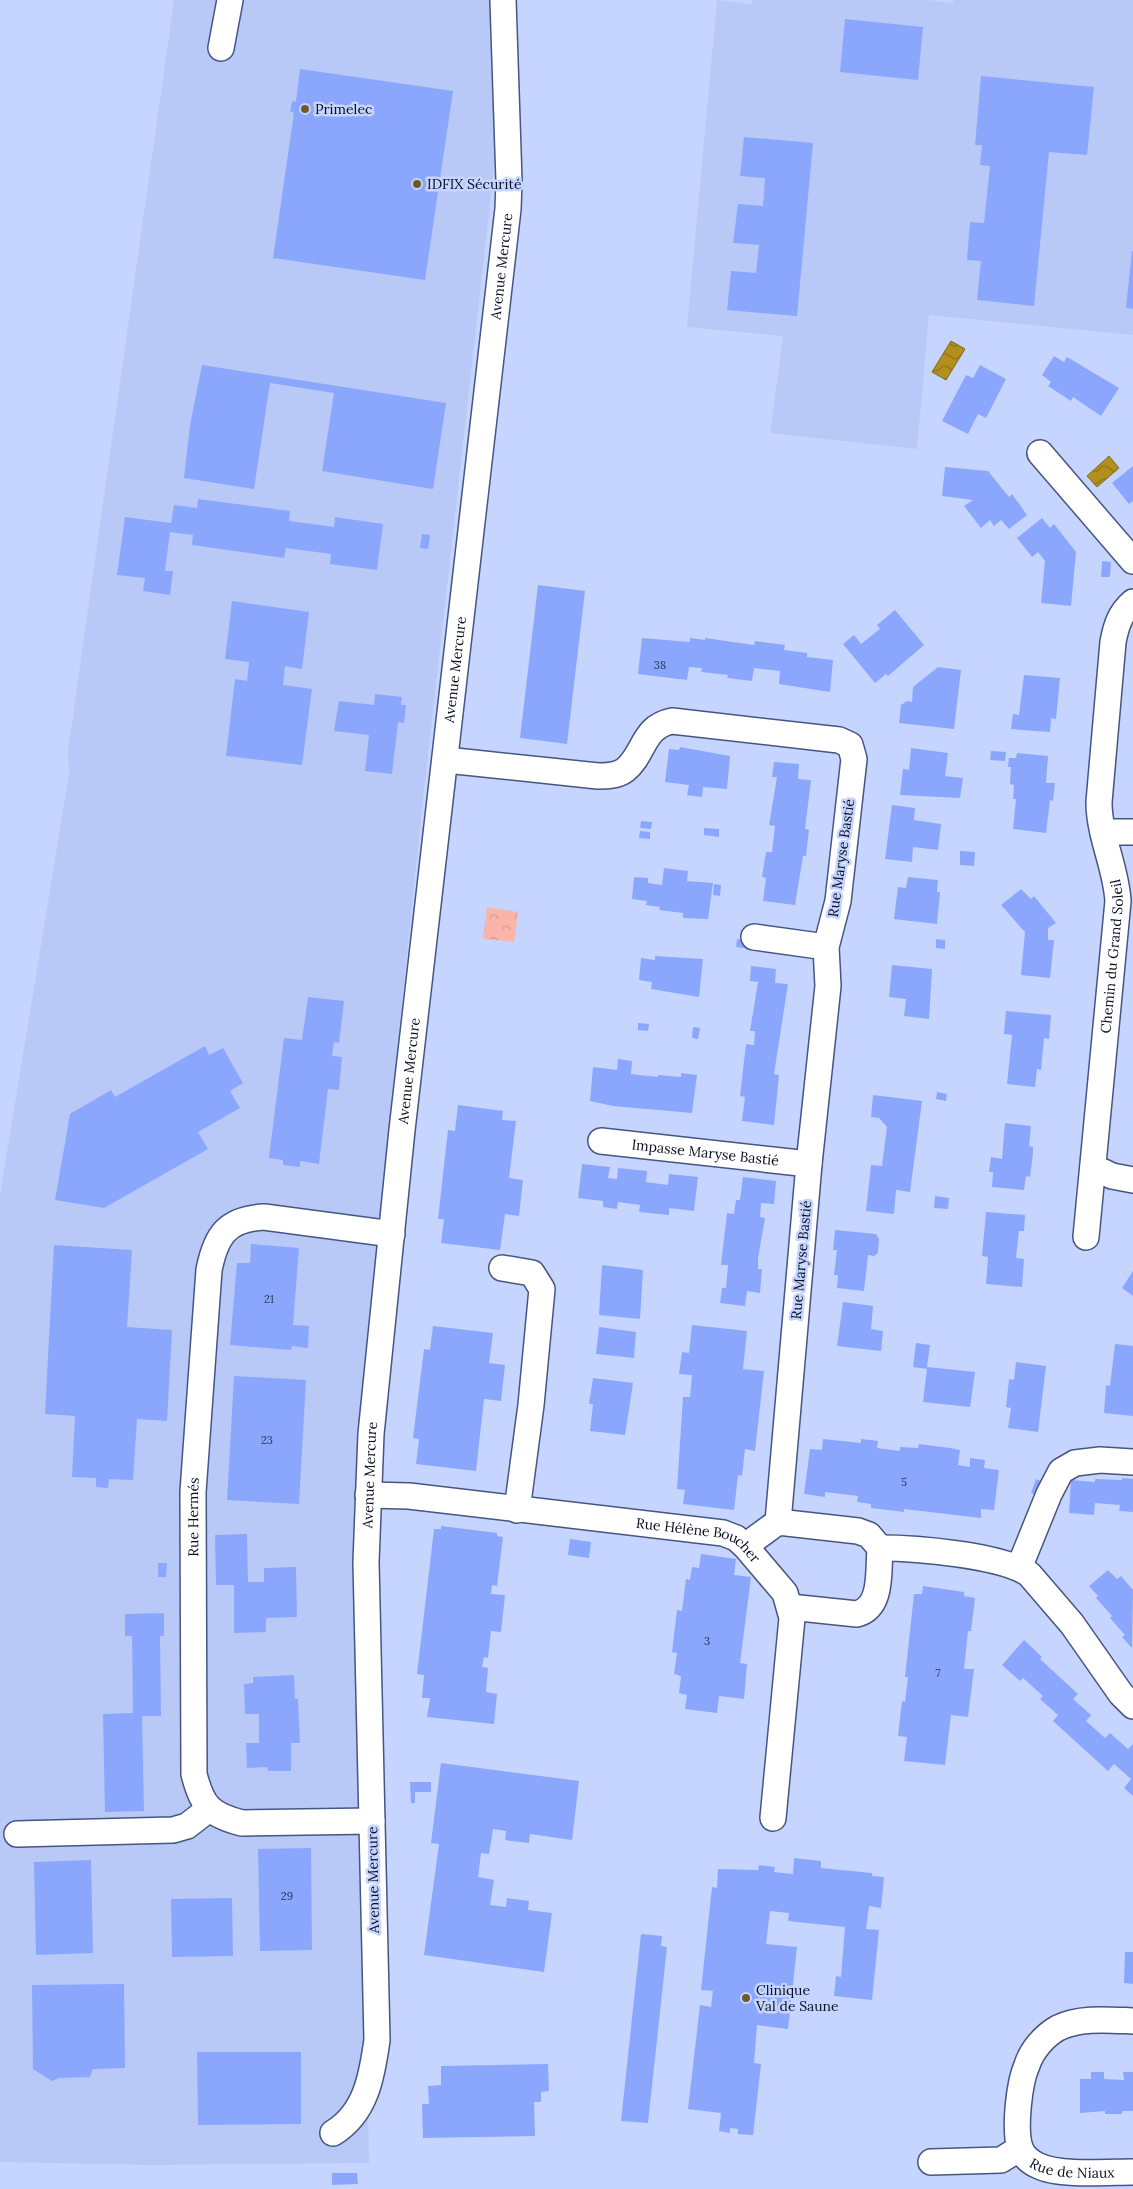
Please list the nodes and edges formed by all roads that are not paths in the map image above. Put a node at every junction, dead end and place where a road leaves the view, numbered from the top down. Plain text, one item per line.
1 (230, 0) edge
2 (503, 0) edge
3 (221, 48) dead end
4 (1040, 453) dead end
5 (1133, 561) edge
6 (1133, 602) edge
7 (446, 760) junction
8 (1103, 832) junction
9 (1133, 832) edge
10 (754, 937) dead end
11 (826, 948) junction
12 (601, 1141) dead end
13 (809, 1164) junction
14 (1093, 1167) junction
15 (1133, 1180) edge
16 (392, 1234) junction
17 (1086, 1237) dead end
18 (502, 1268) dead end
19 (1133, 1462) edge
20 (368, 1495) junction
21 (517, 1510) junction
22 (778, 1522) junction
23 (745, 1546) junction
24 (880, 1548) junction
25 (1019, 1568) junction
26 (790, 1608) junction
27 (1133, 1706) edge
28 (209, 1809) junction
29 (773, 1818) dead end
30 (372, 1821) junction
31 (17, 1834) dead end
32 (1133, 2021) edge
33 (333, 2132) dead end
34 (1020, 2148) junction
35 (932, 2162) dead end
36 (1133, 2172) edge

1 - 3 street
2 - 7 street, Avenue Mercure
4 - 5 street
6 - 8 street, Chemin du Grand Soleil
7 - 11 street, Rue Maryse Bastié
7 - 16 street, Avenue Mercure
8 - 9 street
8 - 14 street, Chemin du Grand Soleil
10 - 11 street
11 - 13 street, Rue Maryse Bastié
12 - 13 street, Impasse Maryse Bastié
13 - 22 street, Rue Maryse Bastié
14 - 15 street
14 - 17 street, Chemin du Grand Soleil
16 - 20 street, Avenue Mercure
16 - 28 street, Rue Hermés
18 - 21 street
19 - 25 street
20 - 21 street, Rue Hélène Boucher
20 - 30 street, Avenue Mercure
21 - 23 street, Rue Hélène Boucher
22 - 23 street
22 - 24 street
23 - 26 street, Rue Hélène Boucher
24 - 25 street
24 - 26 street
25 - 27 street
26 - 29 street, Rue Hélène Boucher
28 - 30 street
28 - 31 street
30 - 33 street, Avenue Mercure
32 - 34 street
34 - 35 street
34 - 36 street, Rue de Niaux

